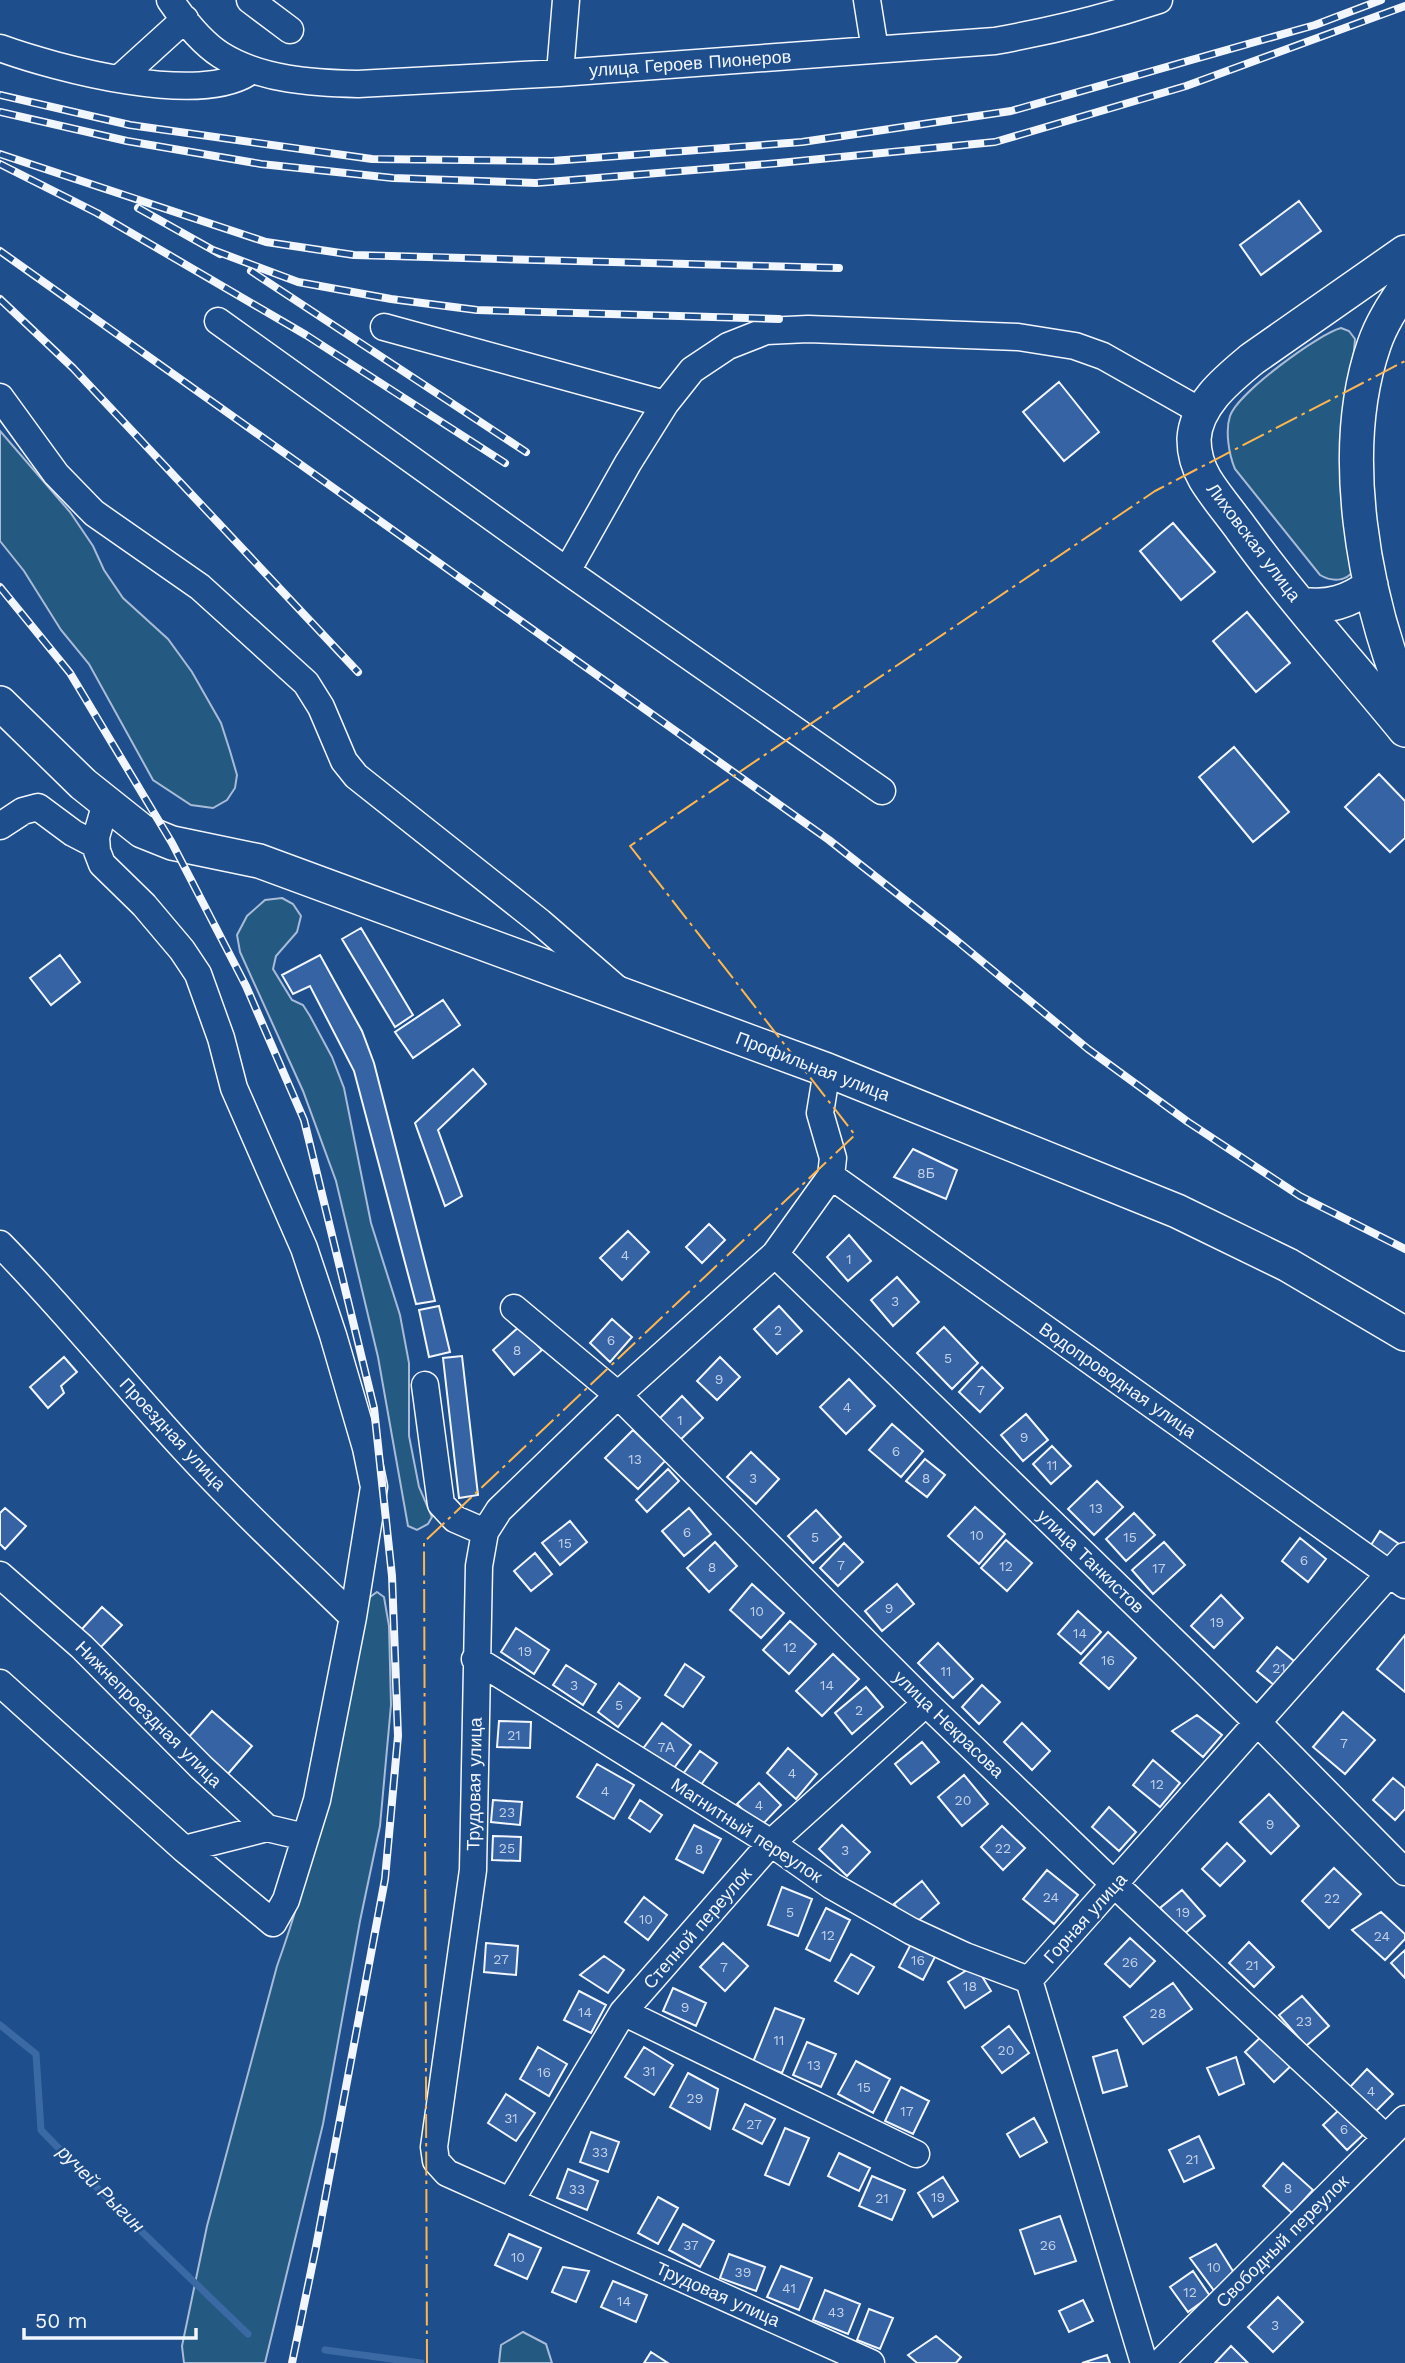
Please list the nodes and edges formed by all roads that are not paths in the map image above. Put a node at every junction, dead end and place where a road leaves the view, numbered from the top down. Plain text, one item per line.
1 (250, 0) edge
2 (566, 0) edge
3 (867, 0) edge
4 (1159, 0) edge
5 (177, 9) edge
6 (290, 30) dead end
7 (0, 48) edge
8 (875, 50) junction
9 (252, 70) junction
10 (560, 73) junction
11 (120, 78) junction
12 (1405, 252) edge
13 (1405, 288) edge
14 (1333, 303) junction
15 (218, 321) dead end
16 (384, 327) dead end
17 (1374, 343) junction
18 (0, 397) edge
19 (665, 404) junction
20 (1202, 412) junction
21 (567, 571) junction
22 (1371, 585) junction
23 (1301, 604) junction
24 (1403, 688) edge
25 (0, 702) edge
26 (1405, 730) edge
27 (882, 791) dead end
28 (106, 803) junction
29 (0, 825) edge
30 (96, 845) junction
31 (623, 994) junction
32 (827, 1070) junction
33 (831, 1176) junction
34 (0, 1244) edge
35 (775, 1254) junction
36 (513, 1308) dead end
37 (1405, 1334) edge
38 (425, 1385) dead end
39 (618, 1395) junction
40 (485, 1532) junction
41 (1400, 1571) edge
42 (0, 1575) edge
43 (353, 1617) junction
44 (475, 1659) junction
45 (0, 1683) edge
46 (926, 1703) junction
47 (1258, 1723) junction
48 (267, 1828) junction
49 (305, 1838) junction
50 (771, 1843) junction
51 (184, 1849) junction
52 (1405, 1872) edge
53 (1114, 1884) junction
54 (1029, 1980) junction
55 (623, 2012) junction
56 (1405, 2119) edge
57 (1386, 2138) junction
58 (916, 2154) dead end
59 (511, 2200) junction
60 (870, 2363) edge
61 (1144, 2363) edge
62 (1160, 2363) edge

1 - 6 street
2 - 10 street
3 - 8 street
4 - 8 street, улица Героев Пионеров
5 - 9 street, улица Героев Пионеров
5 - 11 street
7 - 11 street
8 - 10 street, улица Героев Пионеров
9 - 10 street, улица Героев Пионеров
9 - 11 street
12 - 14 main road, Лиховская улица
13 - 17 main road
14 - 17 main road
14 - 20 main road, Лиховская улица
15 - 21 street
16 - 19 street
17 - 22 main road
18 - 31 street
19 - 20 street
19 - 21 street
20 - 23 main road, Лиховская улица
21 - 27 street
22 - 23 main road
22 - 24 main road
23 - 26 main road, Лиховская улица
25 - 28 main road, Профильная улица
28 - 30 street
28 - 31 main road, Профильная улица
29 - 30 street
30 - 43 street
31 - 32 main road, Профильная улица
32 - 33 street
32 - 37 main road, Профильная улица
33 - 35 street, Трудовая улица
33 - 41 street, Водопроводная улица
34 - 43 street, Проездная улица
35 - 39 street, Трудовая улица
35 - 47 street, улица Танкистов
36 - 39 street, улица Некрасова
38 - 40 street
39 - 40 street, Трудовая улица
39 - 46 street, улица Некрасова
40 - 44 street, Трудовая улица
41 - 47 street, Горная улица
42 - 48 street, Нижнепроездная улица
43 - 49 street
44 - 50 street, Магнитный переулок
44 - 59 street, Трудовая улица
45 - 51 street
46 - 50 street, Степной переулок
46 - 53 street, улица Некрасова
47 - 52 street, улица Танкистов
47 - 53 street, Горная улица
48 - 49 street, Нижнепроездная улица
48 - 51 street
49 - 51 street
50 - 54 street, Магнитный переулок
50 - 55 street, Степной переулок
53 - 54 street, Горная улица
53 - 57 street, улица Некрасова
54 - 61 street
55 - 58 street
55 - 59 street, Степной переулок
56 - 57 street, Свободный переулок
57 - 62 street, Свободный переулок
59 - 60 street, Трудовая улица

